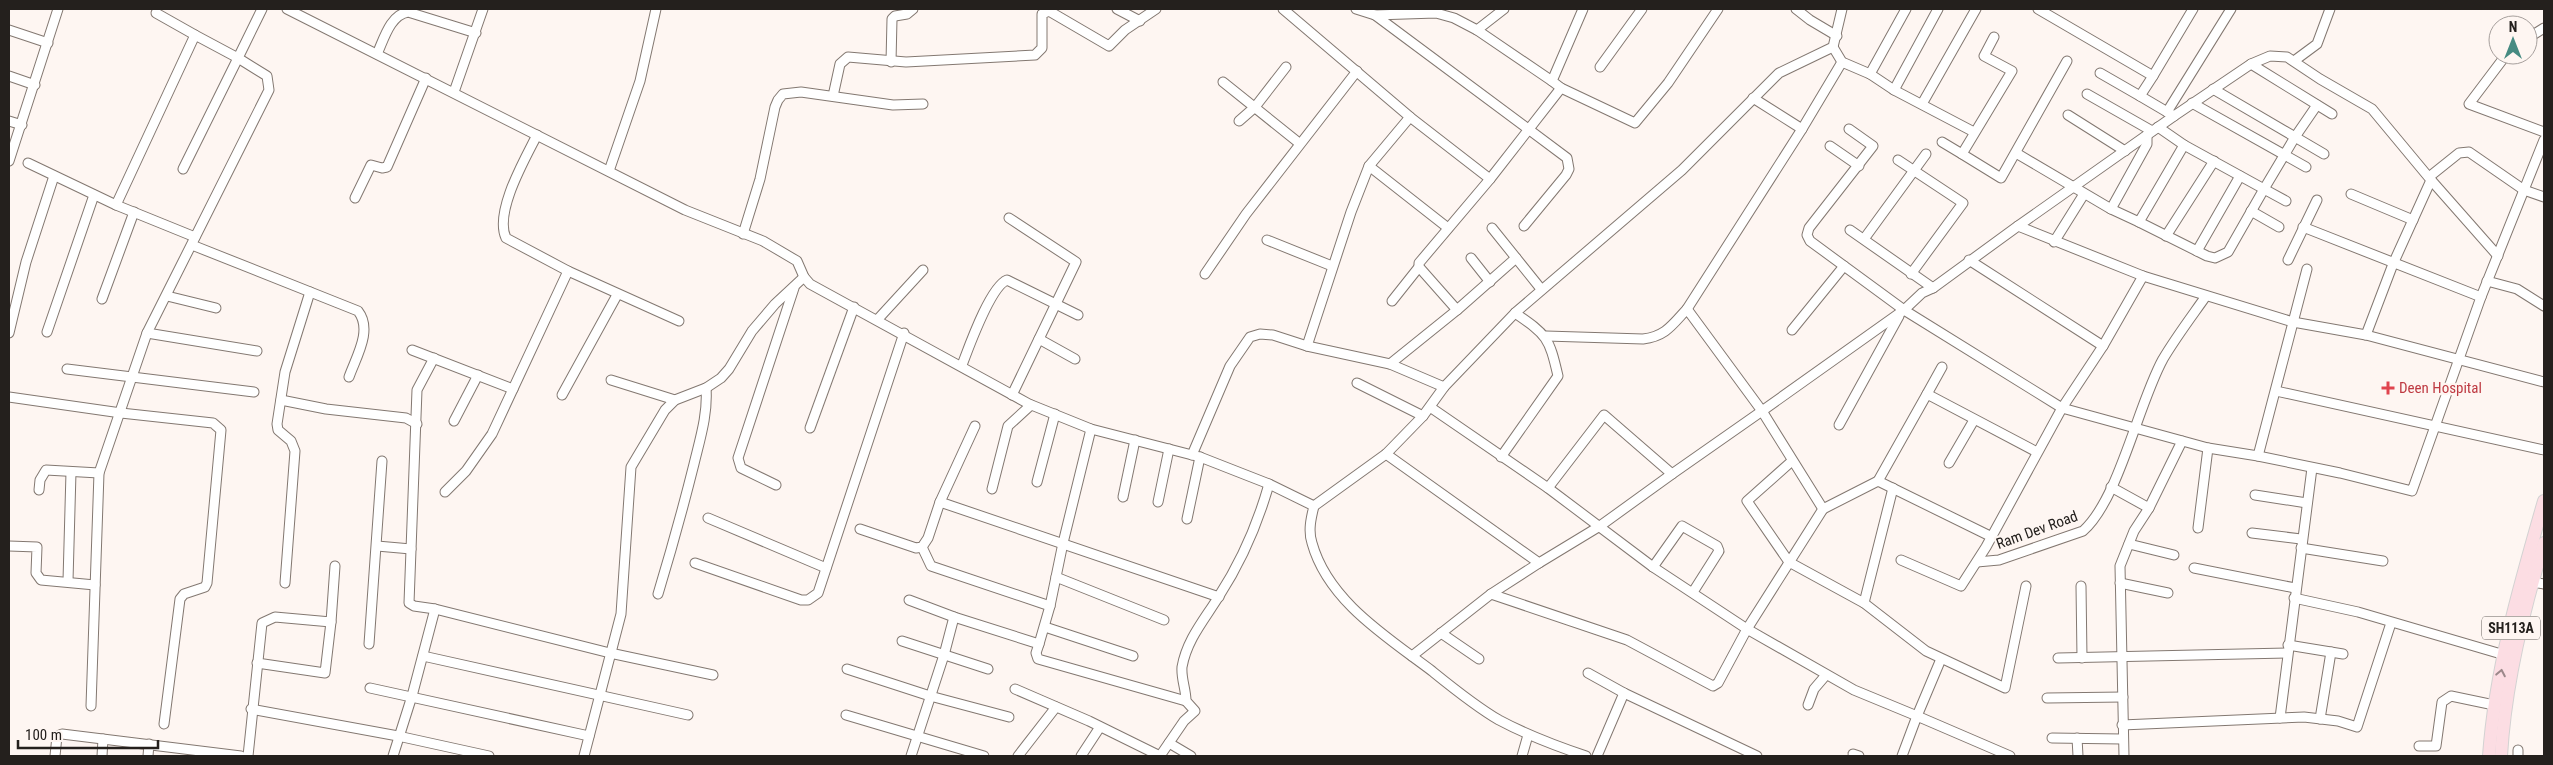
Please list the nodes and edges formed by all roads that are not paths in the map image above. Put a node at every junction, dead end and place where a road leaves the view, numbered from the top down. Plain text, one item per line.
1 (58, 9) edge
2 (262, 9) edge
3 (483, 9) edge
4 (656, 9) edge
5 (913, 9) edge
6 (1117, 9) edge
7 (1156, 9) edge
8 (1283, 9) edge
9 (1356, 9) edge
10 (1504, 9) edge
11 (1583, 9) edge
12 (1642, 9) edge
13 (1718, 9) edge
14 (1796, 9) edge
15 (1842, 9) edge
16 (1906, 9) edge
17 (1938, 9) edge
18 (1976, 9) edge
19 (2038, 9) edge
20 (2193, 9) edge
21 (2231, 9) edge
22 (2330, 9) edge
23 (291, 10) edge
24 (1443, 12) edge
25 (156, 13) dead end
26 (1375, 15) junction
27 (1140, 21) junction
28 (9, 30) edge
29 (1477, 30) junction
30 (476, 33) junction
31 (195, 35) junction
32 (1837, 36) junction
33 (1994, 37) dead end
34 (48, 43) junction
35 (1833, 47) junction
36 (377, 54) junction
37 (238, 58) junction
38 (2067, 61) dead end
39 (2294, 61) junction
40 (891, 62) junction
41 (1842, 62) junction
42 (2251, 64) junction
43 (2498, 65) edge
44 (1286, 67) dead end
45 (1600, 67) dead end
46 (1357, 71) junction
47 (2100, 73) dead end
48 (1870, 74) junction
49 (9, 76) edge
50 (2153, 76) junction
51 (426, 78) junction
52 (1552, 80) junction
53 (1223, 82) dead end
54 (35, 84) junction
55 (1561, 88) junction
56 (2213, 89) junction
57 (1894, 90) junction
58 (454, 92) junction
59 (2087, 94) dead end
60 (833, 96) junction
61 (2140, 96) junction
62 (1753, 98) junction
63 (2192, 103) junction
64 (923, 104) dead end
65 (1922, 104) junction
66 (2317, 104) junction
67 (1255, 107) junction
68 (2170, 114) junction
69 (2332, 114) dead end
70 (2068, 115) dead end
71 (1410, 117) junction
72 (9, 121) edge
73 (1239, 122) dead end
74 (22, 125) junction
75 (1529, 129) junction
76 (1802, 129) junction
77 (1849, 129) dead end
78 (2153, 131) junction
79 (1974, 132) junction
80 (2544, 132) edge
81 (536, 135) junction
82 (2295, 137) junction
83 (2544, 140) edge
84 (1942, 142) dead end
85 (1299, 143) junction
86 (2184, 145) junction
87 (1830, 146) dead end
88 (2125, 151) junction
89 (2016, 153) junction
90 (1926, 154) dead end
91 (1962, 154) junction
92 (2324, 154) dead end
93 (2284, 156) junction
94 (1898, 160) dead end
95 (9, 161) edge
96 (2214, 161) junction
97 (28, 164) dead end
98 (1368, 166) junction
99 (1859, 166) junction
100 (2306, 168) dead end
101 (183, 169) dead end
102 (1915, 170) junction
103 (609, 171) junction
104 (54, 176) junction
105 (2240, 176) junction
106 (2430, 178) junction
107 (1490, 179) junction
108 (2072, 187) junction
109 (2264, 189) junction
110 (2524, 190) junction
111 (2084, 194) junction
112 (2351, 194) dead end
113 (94, 195) junction
114 (2544, 196) edge
115 (355, 198) dead end
116 (2317, 200) dead end
117 (2286, 201) dead end
118 (116, 205) junction
119 (2111, 209) junction
120 (2251, 211) junction
121 (134, 212) junction
122 (1009, 218) dead end
123 (2413, 220) junction
124 (2139, 222) junction
125 (1524, 226) dead end
126 (2018, 226) junction
127 (2279, 227) dead end
128 (1448, 228) junction
129 (1492, 228) dead end
130 (2303, 228) junction
131 (1850, 230) dead end
132 (743, 234) junction
133 (2166, 236) junction
134 (1864, 239) junction
135 (1267, 240) dead end
136 (193, 241) junction
137 (2054, 242) junction
138 (2197, 251) junction
139 (2498, 256) junction
140 (1471, 258) dead end
141 (1516, 258) junction
142 (1969, 260) junction
143 (2288, 260) dead end
144 (2393, 264) junction
145 (1332, 266) junction
146 (1844, 266) junction
147 (1420, 267) junction
148 (2307, 269) dead end
149 (923, 270) dead end
150 (568, 271) junction
151 (1206, 274) dead end
152 (1911, 274) junction
153 (2143, 276) junction
154 (804, 277) junction
155 (2487, 281) junction
156 (1490, 282) junction
157 (794, 286) junction
158 (1932, 288) junction
159 (1542, 289) junction
160 (310, 292) junction
161 (617, 295) junction
162 (167, 296) junction
163 (2206, 296) junction
164 (2480, 297) junction
165 (102, 299) dead end
166 (1392, 301) dead end
167 (1056, 303) junction
168 (854, 306) junction
169 (2544, 306) edge
170 (216, 308) dead end
171 (1687, 309) junction
172 (1457, 310) junction
173 (1904, 310) junction
174 (1515, 313) junction
175 (1078, 315) dead end
176 (878, 319) junction
177 (679, 321) dead end
178 (2293, 322) junction
179 (1792, 330) dead end
180 (47, 332) dead end
181 (9, 333) edge
182 (147, 333) junction
183 (904, 334) junction
184 (1546, 336) junction
185 (2366, 336) junction
186 (1039, 339) junction
187 (1307, 346) junction
188 (2103, 346) junction
189 (412, 350) dead end
190 (257, 351) dead end
191 (434, 358) junction
192 (1075, 359) dead end
193 (2460, 360) junction
194 (1390, 364) junction
195 (962, 365) junction
196 (1942, 367) dead end
197 (67, 369) dead end
198 (478, 375) junction
199 (132, 377) junction
200 (350, 377) dead end
201 (611, 380) dead end
202 (2544, 382) edge
203 (1357, 383) dead end
204 (1444, 387) junction
205 (513, 388) junction
206 (706, 388) junction
207 (2276, 391) junction
208 (254, 392) dead end
209 (562, 394) dead end
210 (1012, 394) junction
211 (1928, 394) junction
212 (9, 397) edge
213 (281, 400) junction
214 (675, 400) junction
215 (1031, 405) junction
216 (1430, 407) junction
217 (2062, 408) junction
218 (1762, 412) junction
219 (121, 413) junction
220 (1055, 414) junction
221 (1423, 416) junction
222 (1974, 420) junction
223 (454, 421) dead end
224 (417, 424) junction
225 (1839, 425) dead end
226 (975, 426) dead end
227 (2436, 426) junction
228 (810, 428) dead end
229 (2133, 428) junction
230 (1091, 429) junction
231 (1135, 440) junction
232 (2182, 441) junction
233 (2208, 448) junction
234 (1170, 449) junction
235 (2544, 450) edge
236 (2037, 452) junction
237 (1386, 454) junction
238 (1196, 456) junction
239 (2258, 456) junction
240 (1501, 457) junction
241 (382, 461) dead end
242 (1792, 461) junction
243 (1949, 463) dead end
244 (2312, 468) junction
245 (71, 472) junction
246 (99, 473) junction
247 (1672, 474) junction
248 (1878, 481) junction
249 (1036, 482) dead end
250 (1270, 484) junction
251 (776, 485) dead end
252 (2111, 487) junction
253 (1548, 488) junction
254 (1893, 488) junction
255 (992, 489) dead end
256 (39, 490) dead end
257 (445, 492) dead end
258 (2255, 495) dead end
259 (1123, 497) dead end
260 (940, 502) junction
261 (1158, 502) dead end
262 (2544, 502) edge
263 (2307, 503) junction
264 (1314, 506) junction
265 (2149, 508) junction
266 (1823, 509) junction
267 (708, 518) dead end
268 (1187, 519) dead end
269 (1600, 526) junction
270 (2198, 528) dead end
271 (860, 529) dead end
272 (2252, 533) dead end
273 (1992, 537) junction
274 (1063, 543) junction
275 (2301, 543) junction
276 (2544, 543) edge
277 (2129, 544) junction
278 (9, 546) edge
279 (377, 546) junction
280 (922, 547) junction
281 (411, 549) junction
282 (2174, 555) dead end
283 (1901, 560) dead end
284 (1789, 562) junction
285 (1977, 562) junction
286 (2383, 562) dead end
287 (1539, 563) junction
288 (695, 564) dead end
289 (335, 566) dead end
290 (1653, 567) junction
291 (826, 568) junction
292 (2194, 568) dead end
293 (1056, 578) junction
294 (68, 581) junction
295 (285, 583) dead end
296 (2120, 583) junction
297 (2539, 583) edge
298 (95, 585) junction
299 (2026, 586) dead end
300 (2081, 586) dead end
301 (2295, 588) junction
302 (1693, 592) junction
303 (2168, 593) dead end
304 (658, 594) dead end
305 (1491, 594) junction
306 (1219, 596) junction
307 (2294, 598) junction
308 (909, 600) dead end
309 (1864, 603) junction
310 (1050, 606) junction
311 (435, 609) junction
312 (954, 617) junction
313 (1164, 620) dead end
314 (331, 622) junction
315 (2391, 623) junction
316 (1045, 627) junction
317 (1747, 629) junction
318 (1441, 633) junction
319 (902, 641) dead end
320 (369, 644) dead end
321 (1039, 644) junction
322 (2288, 649) junction
323 (2330, 652) junction
324 (610, 653) junction
325 (2343, 654) dead end
326 (944, 655) junction
327 (423, 656) junction
328 (1133, 656) dead end
329 (1412, 656) junction
330 (2510, 656) junction
331 (2058, 658) dead end
332 (2082, 658) junction
333 (2122, 658) junction
334 (1479, 659) dead end
335 (1942, 659) junction
336 (257, 663) junction
337 (847, 669) dead end
338 (988, 669) dead end
339 (1588, 673) dead end
340 (713, 675) dead end
341 (1826, 675) junction
342 (370, 688) dead end
343 (1015, 689) dead end
344 (1624, 693) junction
345 (412, 696) junction
346 (600, 696) junction
347 (930, 696) junction
348 (2123, 697) junction
349 (2047, 698) dead end
350 (1186, 701) junction
351 (2494, 704) junction
352 (1808, 705) dead end
353 (91, 706) dead end
354 (1056, 707) junction
355 (251, 709) junction
356 (688, 715) dead end
357 (846, 715) dead end
358 (1917, 716) junction
359 (1010, 717) dead end
360 (2280, 718) junction
361 (2320, 719) junction
362 (164, 724) dead end
363 (2122, 725) junction
364 (1100, 727) junction
365 (918, 735) junction
366 (1528, 735) junction
367 (398, 736) junction
368 (589, 736) junction
369 (2052, 738) dead end
370 (2077, 738) junction
371 (103, 739) junction
372 (2122, 739) junction
373 (1169, 743) junction
374 (149, 744) junction
375 (2419, 746) dead end
376 (188, 752) edge
377 (55, 756) edge
378 (102, 756) edge
379 (148, 756) edge
380 (241, 756) edge
381 (248, 756) edge
382 (393, 756) edge
383 (489, 756) edge
384 (584, 756) edge
385 (911, 756) edge
386 (984, 756) edge
387 (1018, 756) edge
388 (1081, 756) edge
389 (1160, 756) edge
390 (1192, 756) edge
391 (1522, 756) edge
392 (1586, 756) edge
393 (1597, 756) edge
394 (1757, 756) edge
395 (1902, 756) edge
396 (2010, 756) edge
397 (2078, 756) edge
398 (2124, 756) edge
399 (2489, 756) edge
400 (2501, 756) edge

1 - 34 street
2 - 37 street
3 - 30 street
4 - 103 street
5 - 40 street
6 - 27 street
7 - 27 street
8 - 46 street
9 - 26 street
10 - 29 street
11 - 52 street
12 - 45 street
13 - 55 street
14 - 32 street
15 - 32 street
16 - 48 street
17 - 57 street
18 - 65 street
19 - 50 street
20 - 50 street
21 - 68 street
22 - 39 street
23 - 36 street
24 - 26 street
24 - 29 street
25 - 31 street
26 - 75 street
27 - 40 street
28 - 34 street
29 - 52 street
30 - 36 street
30 - 58 street
31 - 37 street
31 - 118 street
32 - 35 street
33 - 79 street
34 - 54 street
35 - 41 street
35 - 62 street
36 - 51 street
37 - 101 street
37 - 136 street
38 - 89 street
39 - 42 street
39 - 106 street
40 - 60 street
41 - 48 street
41 - 76 street
42 - 56 street
42 - 66 street
43 - 80 street
44 - 67 street
46 - 71 street
46 - 85 street
47 - 61 street
48 - 57 street
49 - 54 street
50 - 61 street
51 - 58 street
51 - 115 street
52 - 55 street
53 - 67 street
54 - 74 street
55 - 75 street
56 - 63 street
56 - 82 street
57 - 65 street
58 - 81 street
59 - 78 street
60 - 64 street
60 - 132 street
61 - 68 street
62 - 76 street
62 - 159 street
63 - 68 street
63 - 93 street
65 - 79 street
66 - 69 street
66 - 82 street
67 - 73 street
67 - 85 street
68 - 78 street
70 - 88 street
71 - 98 street
71 - 107 street
72 - 74 street
74 - 95 street
75 - 107 street
75 - 125 street
76 - 171 street
77 - 99 street
78 - 86 street
78 - 88 street
78 - 119 street
79 - 91 street
81 - 103 street
81 - 150 street
82 - 92 street
82 - 93 street
83 - 110 street
84 - 91 street
85 - 151 street
86 - 96 street
86 - 124 street
87 - 99 street
88 - 108 street
89 - 91 street
89 - 108 street
90 - 102 street
93 - 100 street
93 - 109 street
94 - 102 street
96 - 105 street
96 - 133 street
97 - 104 street
98 - 128 street
98 - 145 street
99 - 146 street
102 - 134 street
102 - 152 street
103 - 132 street
104 - 113 street
104 - 181 street
105 - 109 street
105 - 138 street
106 - 110 street
106 - 123 street
106 - 139 street
107 - 128 street
108 - 111 street
108 - 126 street
109 - 117 street
109 - 120 street
110 - 114 street
110 - 139 street
111 - 119 street
111 - 137 street
112 - 123 street
113 - 118 street
113 - 180 street
116 - 130 street
118 - 121 street
119 - 124 street
120 - 127 street
120 - 138 street
121 - 136 street
121 - 165 street
122 - 167 street
123 - 144 street
124 - 133 street
126 - 137 street
126 - 142 street
128 - 147 street
129 - 141 street
130 - 143 street
130 - 144 street
131 - 134 street
132 - 154 street
133 - 138 street
134 - 152 street
135 - 145 street
136 - 160 street
136 - 162 street
137 - 153 street
139 - 155 street
140 - 156 street
141 - 156 street
141 - 159 street
142 - 158 street
142 - 188 street
144 - 164 street
144 - 185 street
145 - 187 street
146 - 173 street
146 - 179 street
147 - 166 street
147 - 172 street
148 - 178 street
149 - 176 street
150 - 161 street
150 - 205 street
152 - 158 street
153 - 163 street
153 - 188 street
154 - 157 street
154 - 168 street
155 - 164 street
155 - 169 street
156 - 172 street
157 - 206 street
157 - 251 street
158 - 173 street
159 - 174 street
160 - 200 street
160 - 213 street
161 - 177 street
161 - 209 street
162 - 170 street
162 - 182 street
163 - 178 street
163 - 229 street, Ram Dev Road
164 - 193 street
167 - 175 street
167 - 186 street
167 - 195 street
168 - 176 street
168 - 228 street
171 - 184 street
171 - 218 street
172 - 194 street
173 - 217 street
173 - 218 street
173 - 225 street
174 - 184 street
174 - 204 street
176 - 183 street
178 - 185 street
178 - 207 street
182 - 190 street
182 - 199 street
183 - 195 street
183 - 291 street
184 - 240 street
185 - 193 street
186 - 192 street
186 - 210 street
187 - 194 street
187 - 238 street
188 - 217 street
189 - 191 street
191 - 198 street
191 - 224 street
193 - 202 street
193 - 227 street
194 - 204 street
195 - 210 street
196 - 211 street
197 - 199 street
198 - 205 street
198 - 223 street
199 - 208 street
199 - 219 street
201 - 214 street
203 - 221 street
204 - 216 street
205 - 257 street
206 - 214 street
206 - 304 street
207 - 227 street
207 - 239 street
210 - 215 street
211 - 222 street
211 - 248 street
212 - 219 street
213 - 224 street
213 - 295 street
214 - 324 street
215 - 220 street
215 - 255 street
216 - 221 street
216 - 240 street
217 - 229 street
217 - 236 street
218 - 242 street
218 - 247 street
219 - 246 street
219 - 362 street
220 - 230 street
220 - 249 street
221 - 237 street
222 - 236 street
222 - 243 street
224 - 281 street
226 - 260 street
227 - 235 street
227 - 244 street
229 - 232 street
229 - 252 street, Ram Dev Road
230 - 231 street
230 - 274 street
231 - 234 street
231 - 259 street
232 - 233 street
232 - 265 street
233 - 239 street
233 - 270 street
234 - 238 street
234 - 261 street
236 - 273 street
237 - 264 street
237 - 287 street
238 - 250 street
238 - 268 street
239 - 244 street
240 - 253 street
241 - 279 street
242 - 266 street
242 - 284 street
244 - 263 street
245 - 246 street
245 - 256 street
245 - 294 street
246 - 298 street
247 - 253 street
247 - 269 street
248 - 254 street
248 - 266 street
250 - 264 street
250 - 306 street
252 - 265 street
252 - 285 street, Ram Dev Road
253 - 269 street
254 - 273 street
254 - 309 street
258 - 263 street
260 - 274 street
260 - 280 street
262 - 330 main road, SH113A
263 - 275 street
264 - 329 street
265 - 277 street
266 - 284 street
267 - 291 street
269 - 287 street
269 - 290 street
271 - 280 street
272 - 275 street
273 - 285 street
274 - 293 street
274 - 306 street
275 - 286 street
275 - 301 street
276 - 297 main road, SH113A
277 - 282 street
277 - 296 street
278 - 294 street
279 - 281 street
279 - 320 street
280 - 310 street
281 - 311 street
283 - 285 street
284 - 309 street
284 - 317 street
287 - 305 street
288 - 291 street
289 - 314 street
290 - 302 street
290 - 302 street
292 - 301 street
293 - 310 street
293 - 313 street
294 - 298 street
296 - 303 street
296 - 333 street
297 - 330 main road, SH113A
298 - 353 street
299 - 335 street
300 - 332 street
301 - 307 street
302 - 317 street
305 - 317 street
305 - 318 street
306 - 350 street
307 - 315 street
307 - 322 street
308 - 312 street
309 - 335 street
310 - 316 street
311 - 324 street
311 - 327 street
312 - 321 street
312 - 326 street
314 - 336 street
314 - 336 street
315 - 330 street
315 - 361 street
316 - 321 street
316 - 328 street
317 - 341 street
318 - 329 street
318 - 334 street
319 - 326 street
321 - 350 street
322 - 323 street
322 - 333 street
322 - 360 street
323 - 325 street
323 - 361 street
324 - 340 street
324 - 346 street
326 - 338 street
326 - 347 street
327 - 345 street
327 - 346 street
329 - 366 street
351 -> 330 main road, SH113A
330 - 400 main road, SH113A
331 - 332 street
332 - 333 street
333 - 348 street
335 - 358 street
336 - 355 street
337 - 347 street
339 - 344 street
341 - 352 street
341 - 358 street
342 - 345 street
343 - 354 street
344 - 393 street
344 - 394 street
345 - 367 street
345 - 368 street
346 - 356 street
346 - 368 street
347 - 359 street
347 - 365 street
348 - 349 street
348 - 363 street
350 - 373 street
351 - 375 street
351 - 399 main road, SH113A
354 - 364 street
354 - 387 street
355 - 367 street
355 - 381 street
357 - 365 street
358 - 395 street
358 - 396 street
360 - 361 street
360 - 363 street
363 - 372 street
364 - 388 street
364 - 389 street
365 - 385 street
365 - 386 street
366 - 391 street
366 - 392 street
367 - 382 street
367 - 383 street
368 - 384 street
369 - 370 street
370 - 372 street
370 - 397 street
371 - 374 street
371 - 377 street
371 - 378 street
372 - 398 street
373 - 389 street
373 - 390 street
374 - 376 street
374 - 379 street
376 - 380 street

